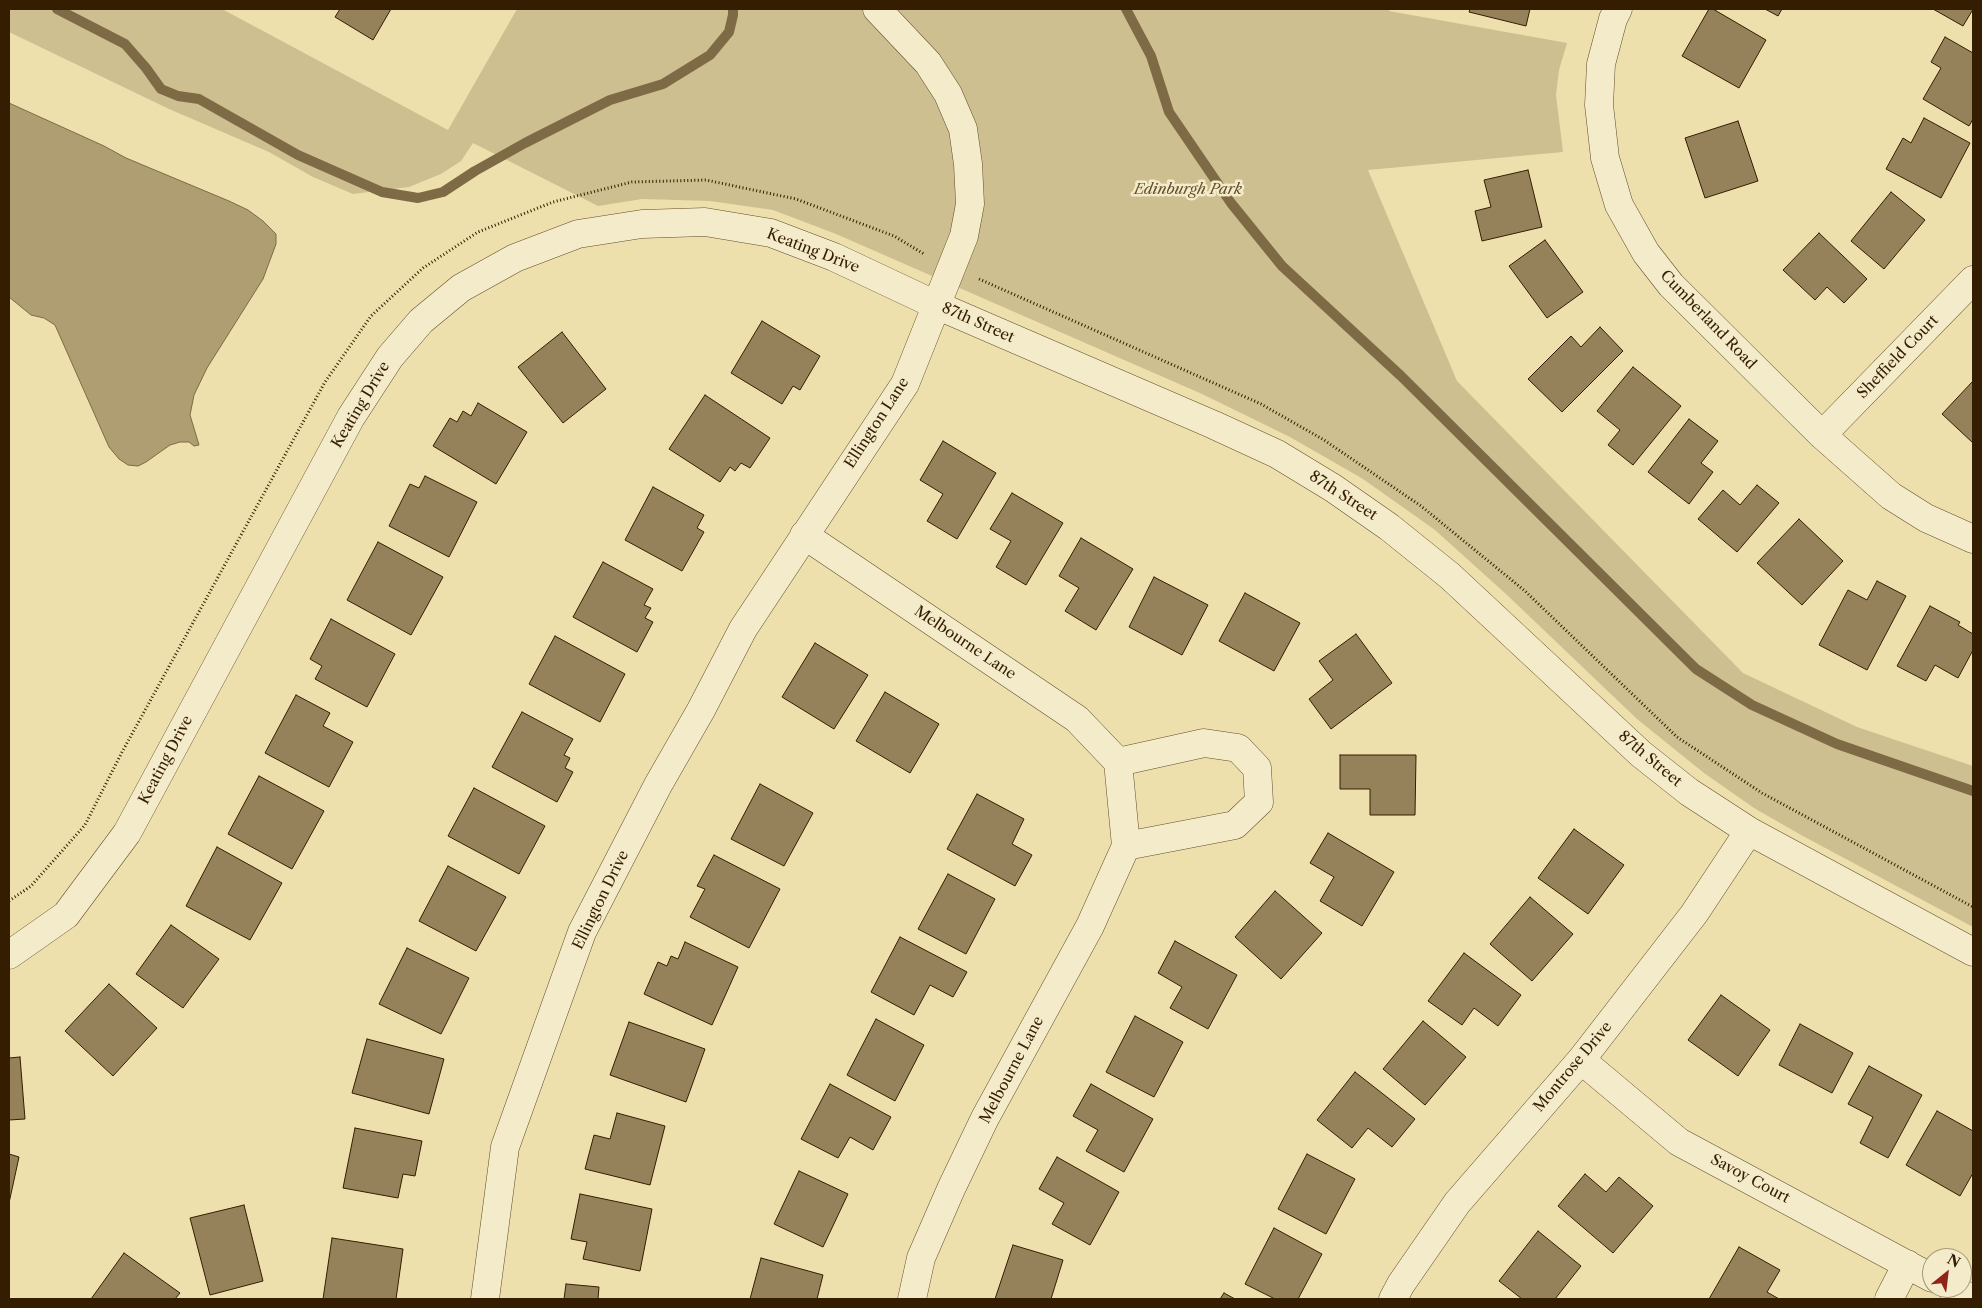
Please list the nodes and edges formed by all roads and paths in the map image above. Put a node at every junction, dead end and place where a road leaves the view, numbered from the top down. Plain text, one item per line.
1 (877, 9) edge
2 (1618, 9) edge
3 (917, 251) dead end
4 (1973, 280) edge
5 (936, 305) junction
6 (1822, 435) junction
7 (804, 535) junction
8 (1973, 539) edge
9 (1118, 762) junction
10 (1749, 831) junction
11 (1126, 846) junction
12 (9, 901) edge
13 (1973, 952) edge
14 (9, 955) edge
15 (1581, 1060) junction
16 (1907, 1264) junction
17 (1922, 1272) edge
18 (485, 1299) edge
19 (912, 1299) edge
20 (1393, 1299) edge
21 (1889, 1299) edge

1 - 5 street, 87th Street
2 - 6 street, Cumberland Road
3 - 12 path
4 - 6 street, Sheffield Court
5 - 7 street, Ellington Lane
5 - 10 street, 87th Street
5 - 14 street, Keating Drive
6 - 8 street, Cumberland Road
7 - 9 street, Melbourne Lane
7 - 18 street, Ellington Drive
9 - 11 street, Melbourne Lane
9 - 11 street
10 - 13 street, 87th Street
10 - 15 street, Montrose Drive
11 - 19 street, Melbourne Lane
15 - 16 street, Savoy Court
15 - 20 street, Montrose Drive
16 - 17 street, Savoy Court
16 - 21 street

